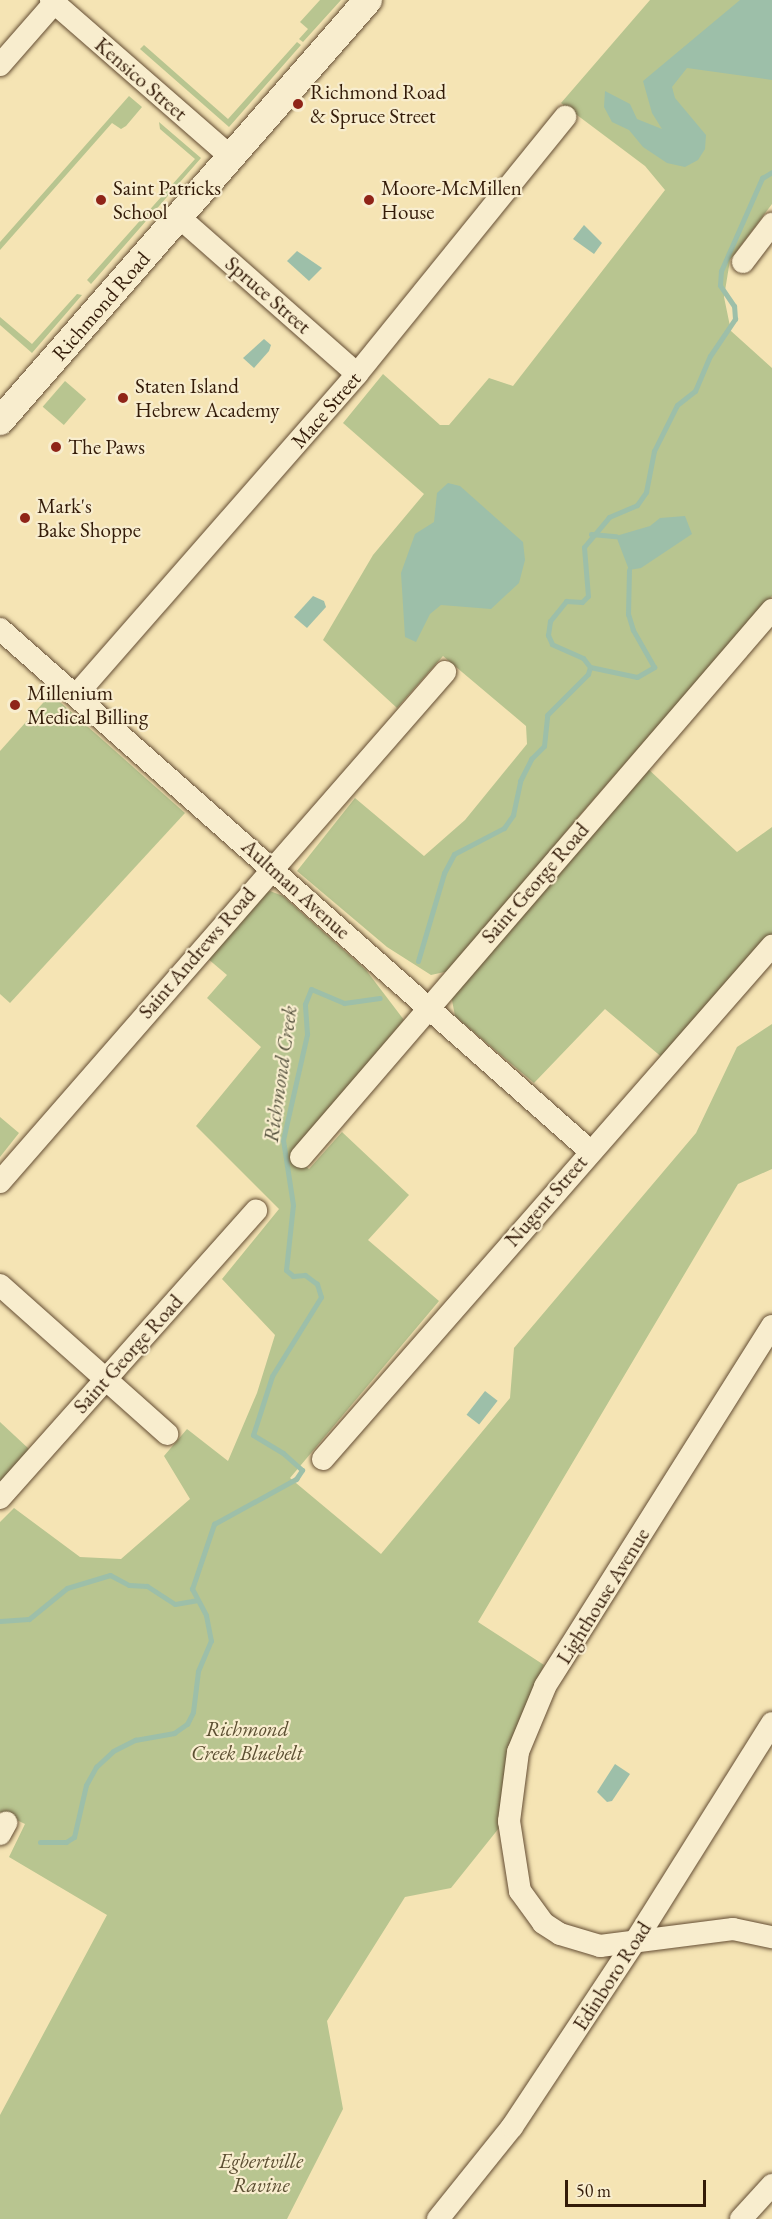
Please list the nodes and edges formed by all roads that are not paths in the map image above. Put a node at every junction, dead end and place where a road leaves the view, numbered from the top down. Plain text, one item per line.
1 (368, 0) edge
2 (54, 1) edge
3 (0, 65) edge
4 (565, 117) dead end
5 (231, 157) junction
6 (179, 217) junction
7 (772, 224) edge
8 (743, 262) dead end
9 (357, 374) junction
10 (2, 416) edge
11 (772, 610) edge
12 (0, 628) edge
13 (445, 672) dead end
14 (77, 694) junction
15 (272, 867) junction
16 (772, 946) edge
17 (428, 1006) junction
18 (590, 1151) junction
19 (301, 1157) dead end
20 (0, 1182) edge
21 (256, 1211) dead end
22 (0, 1285) edge
23 (772, 1326) edge
24 (105, 1379) junction
25 (167, 1434) dead end
26 (323, 1459) dead end
27 (0, 1498) edge
28 (772, 1723) edge
29 (772, 1937) edge
30 (636, 1940) junction
31 (772, 2185) edge
32 (438, 2219) edge
33 (741, 2219) edge

1 - 5 street, Richmond Road
2 - 3 street
2 - 5 street, Kensico Street
4 - 9 street, Mace Street
5 - 6 street, Richmond Road
6 - 9 street, Spruce Street
6 - 10 street, Richmond Road
7 - 8 street
9 - 14 street, Mace Street
11 - 17 street, Saint George Road
12 - 14 street, Aultman Avenue
13 - 15 street, Saint Andrews Road
14 - 15 street, Aultman Avenue
15 - 17 street, Aultman Avenue
15 - 20 street, Saint Andrews Road
16 - 18 street, Nugent Street
17 - 18 street, Aultman Avenue
17 - 19 street, Saint George Road
18 - 26 street, Nugent Street
21 - 24 street, Saint George Road
22 - 24 street
23 - 30 street, Lighthouse Avenue
24 - 25 street
24 - 27 street, Saint George Road
28 - 30 street, Edinboro Road
29 - 30 street
30 - 32 street, Edinboro Road
31 - 33 street

